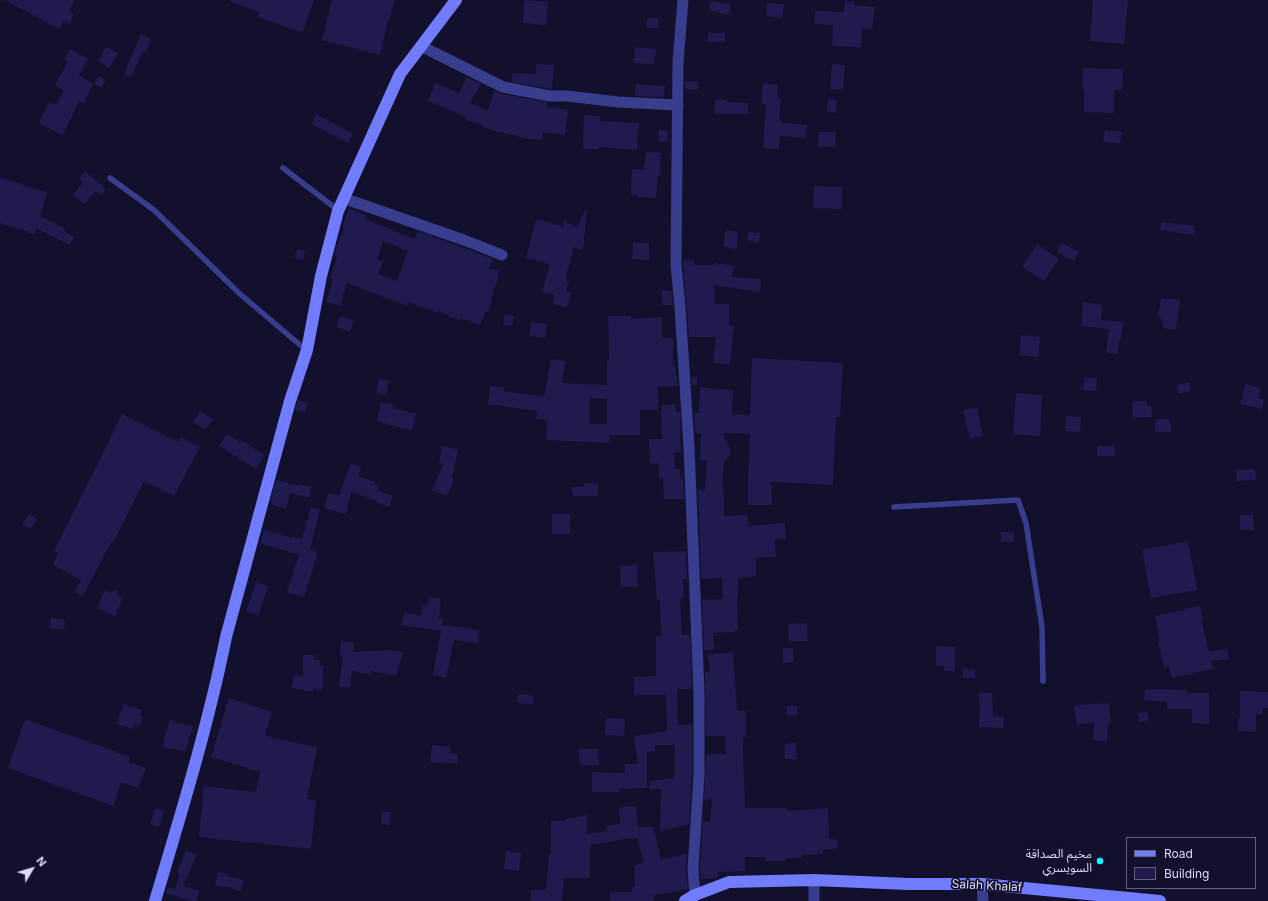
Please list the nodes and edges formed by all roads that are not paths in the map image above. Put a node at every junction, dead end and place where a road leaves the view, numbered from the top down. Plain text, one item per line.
1 (456, 0) edge
2 (683, 0) edge
3 (421, 46) junction
4 (678, 105) junction
5 (283, 168) dead end
6 (110, 178) dead end
7 (344, 198) junction
8 (338, 211) junction
9 (502, 255) dead end
10 (307, 350) junction
11 (894, 507) dead end
12 (1043, 681) dead end
13 (814, 880) junction
14 (982, 884) junction
15 (1071, 896) edge
16 (690, 898) edge
17 (155, 901) edge
18 (814, 901) edge
19 (983, 901) edge
20 (1160, 901) edge

1 - 3 street
2 - 4 street
3 - 4 street
3 - 7 street
4 - 16 street
5 - 8 lane
6 - 10 lane
7 - 8 street
7 - 9 street
8 - 10 street
10 - 17 street
11 - 12 lane
13 - 14 street, Salah Khalaf
13 - 16 street, Salah Khalaf
13 - 18 street
14 - 15 street, Salah Khalaf
14 - 19 street
15 - 20 street, Salah Khalaf

